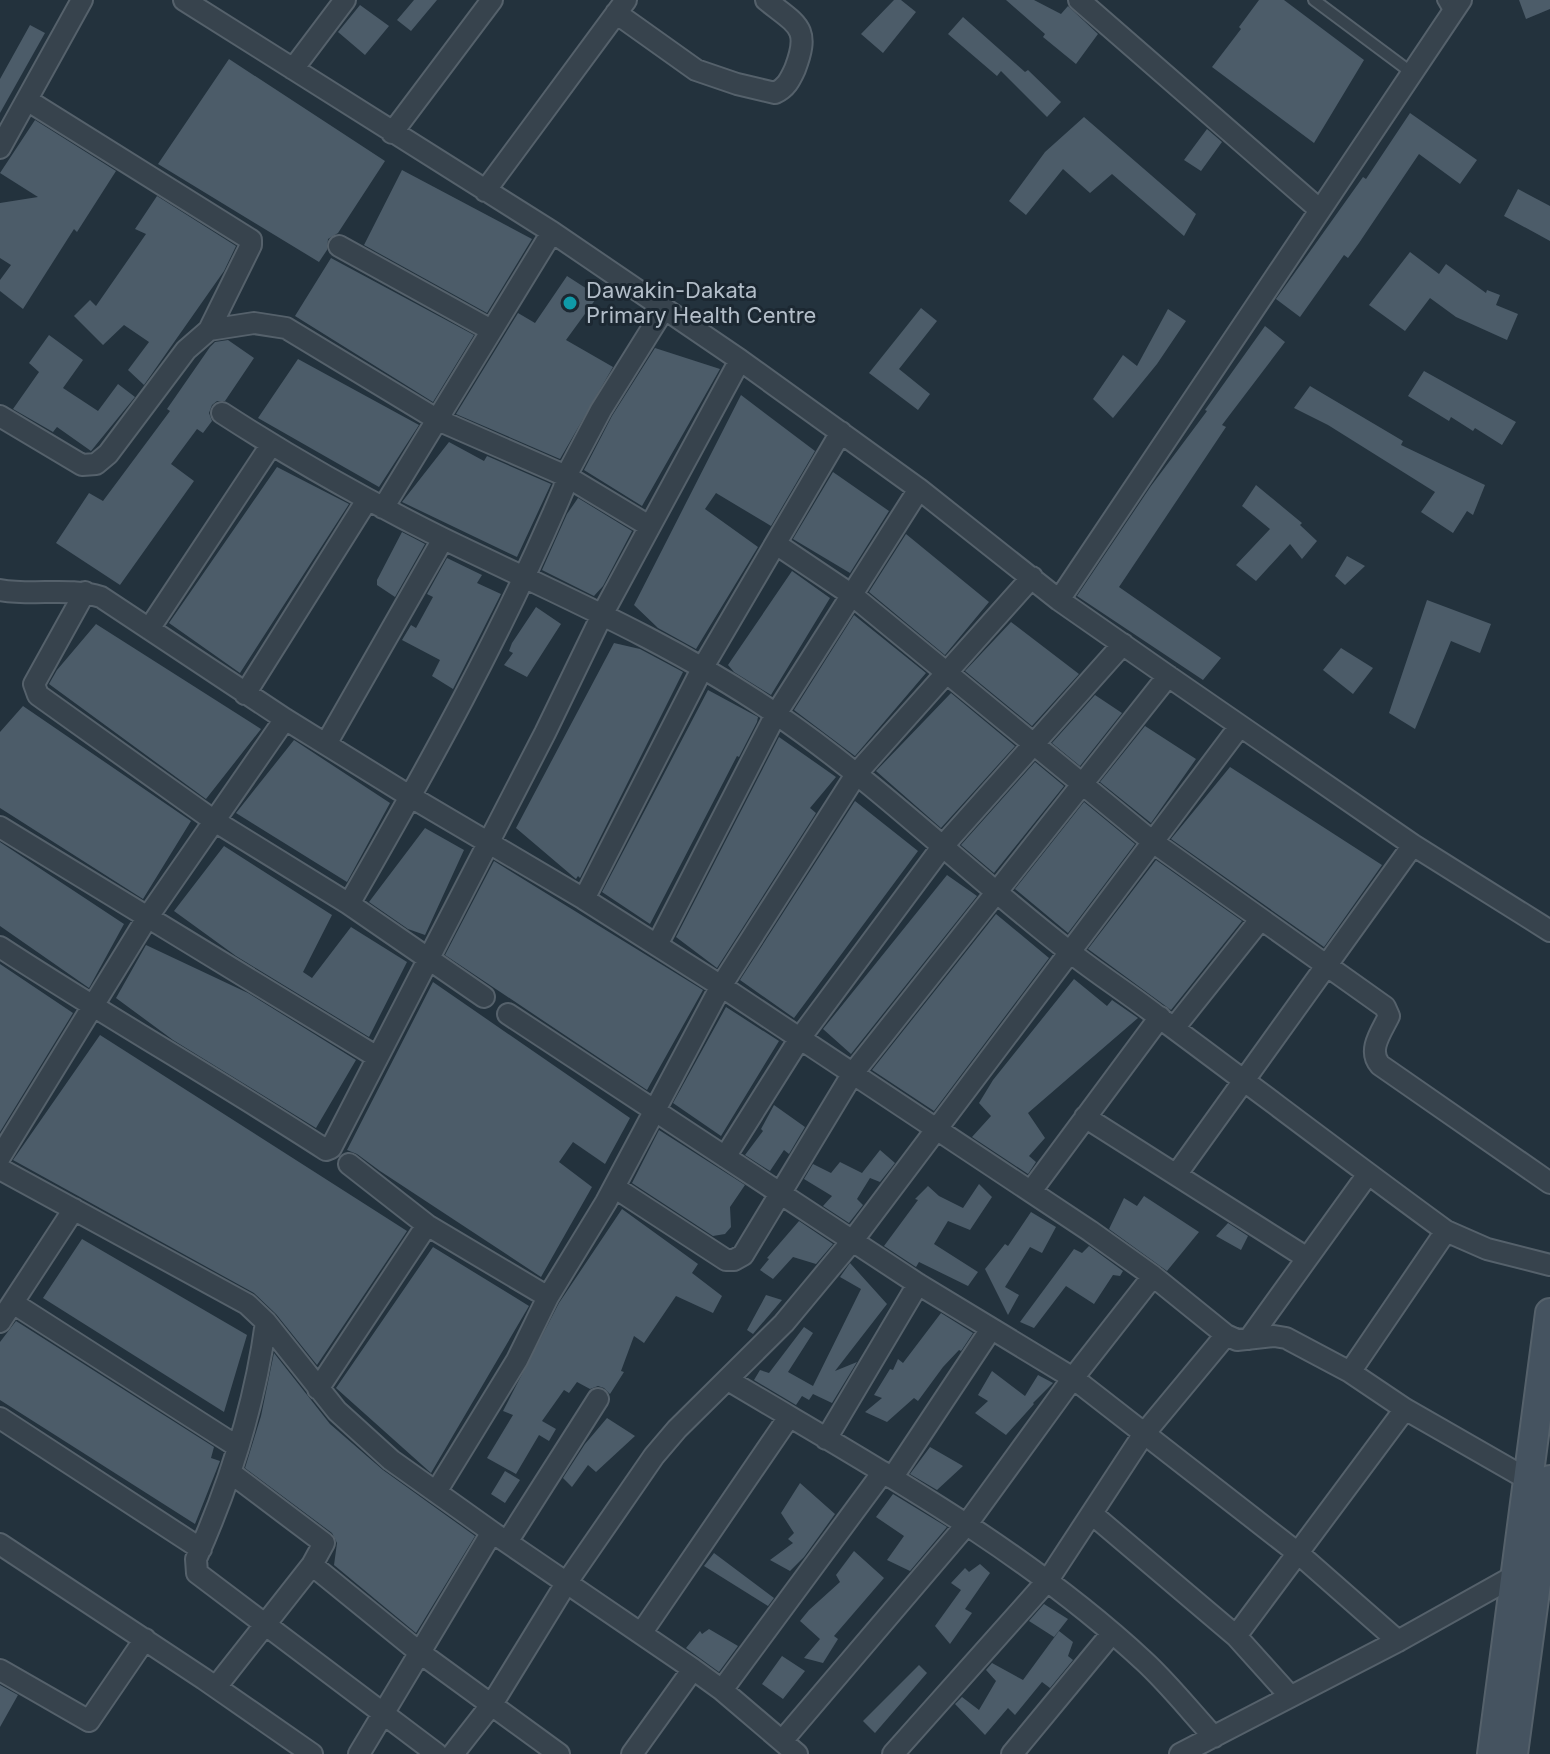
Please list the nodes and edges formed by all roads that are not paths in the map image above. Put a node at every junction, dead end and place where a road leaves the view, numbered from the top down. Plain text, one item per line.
1 (82, 0) edge
2 (345, 0) edge
3 (492, 0) edge
4 (766, 0) edge
5 (1079, 0) edge
6 (1314, 0) edge
7 (191, 2) edge
8 (1451, 5) edge
9 (621, 6) edge
10 (293, 69) junction
11 (1412, 73) junction
12 (27, 100) junction
13 (392, 133) junction
14 (0, 148) edge
15 (485, 191) junction
16 (1320, 210) junction
17 (552, 232) junction
18 (339, 246) dead end
19 (664, 309) junction
20 (209, 330) junction
21 (491, 330) junction
22 (740, 360) junction
23 (222, 413) dead end
24 (0, 416) edge
25 (438, 420) junction
26 (841, 432) junction
27 (271, 445) junction
28 (566, 476) junction
29 (919, 489) junction
30 (375, 504) junction
31 (649, 526) junction
32 (443, 539) junction
33 (776, 544) junction
34 (526, 577) junction
35 (1032, 577) junction
36 (0, 591) edge
37 (85, 592) junction
38 (852, 595) junction
39 (1059, 600) junction
40 (603, 613) junction
41 (149, 629) junction
42 (1123, 644) junction
43 (703, 667) junction
44 (947, 672) junction
45 (1168, 676) junction
46 (245, 694) junction
47 (776, 714) junction
48 (285, 719) junction
49 (1240, 726) junction
50 (1033, 743) junction
51 (326, 744) junction
52 (857, 773) junction
53 (1081, 783) junction
54 (411, 797) junction
55 (213, 820) junction
56 (0, 827) edge
57 (488, 842) junction
58 (1153, 842) junction
59 (1413, 845) junction
60 (942, 847) junction
61 (995, 891) junction
62 (584, 899) junction
63 (349, 904) junction
64 (147, 918) junction
65 (1260, 920) junction
66 (1550, 931) edge
67 (657, 945) junction
68 (0, 947) edge
69 (1071, 953) junction
70 (429, 959) junction
71 (1327, 966) junction
72 (721, 986) junction
73 (484, 997) dead end
74 (93, 1008) junction
75 (508, 1014) dead end
76 (1167, 1023) junction
77 (800, 1038) junction
78 (377, 1057) junction
79 (853, 1073) junction
80 (1244, 1082) junction
81 (653, 1110) junction
82 (1085, 1117) junction
83 (936, 1128) junction
84 (0, 1157) edge
85 (725, 1157) junction
86 (349, 1164) dead end
87 (0, 1169) edge
88 (1368, 1174) junction
89 (1176, 1175) junction
90 (1550, 1183) edge
91 (614, 1187) junction
92 (1031, 1191) junction
93 (780, 1193) junction
94 (74, 1209) junction
95 (427, 1225) junction
96 (1446, 1231) junction
97 (853, 1240) junction
98 (1307, 1258) junction
99 (1550, 1265) edge
100 (1153, 1276) junction
101 (918, 1284) junction
102 (548, 1297) junction
103 (13, 1303) junction
104 (1550, 1313) edge
105 (0, 1322) edge
106 (266, 1322) junction
107 (991, 1329) junction
108 (1226, 1335) junction
109 (1249, 1339) junction
110 (1350, 1372) junction
111 (1073, 1378) junction
112 (728, 1380) junction
113 (318, 1389) junction
114 (598, 1399) dead end
115 (1405, 1409) junction
116 (789, 1417) junction
117 (0, 1418) edge
118 (1143, 1435) junction
119 (826, 1439) junction
120 (238, 1447) junction
121 (231, 1473) junction
122 (887, 1475) junction
123 (1539, 1480) edge
124 (436, 1492) junction
125 (1092, 1514) junction
126 (967, 1524) junction
127 (499, 1537) junction
128 (0, 1544) edge
129 (1545, 1546) edge
130 (201, 1549) junction
131 (1299, 1554) junction
132 (312, 1565) junction
133 (1516, 1575) junction
134 (1048, 1580) junction
135 (567, 1582) junction
136 (264, 1623) junction
137 (642, 1632) junction
138 (1112, 1633) junction
139 (1236, 1636) junction
140 (145, 1639) junction
141 (1398, 1641) junction
142 (419, 1652) junction
143 (693, 1669) junction
144 (0, 1670) edge
145 (216, 1687) junction
146 (722, 1690) junction
147 (1290, 1696) junction
148 (492, 1704) junction
149 (383, 1713) junction
150 (790, 1747) edge
151 (1198, 1748) edge
152 (312, 1754) edge
153 (359, 1754) edge
154 (437, 1754) edge
155 (453, 1754) edge
156 (559, 1754) edge
157 (632, 1754) edge
158 (893, 1754) edge
159 (1012, 1754) edge
160 (1492, 1754) edge
161 (1513, 1754) edge

1 - 12 street
2 - 10 street
3 - 13 street
4 - 9 street
5 - 16 street
6 - 11 lane
7 - 10 street
8 - 11 street
9 - 15 street
10 - 13 street
11 - 16 street
12 - 14 street
12 - 20 street
13 - 15 street
15 - 17 street
16 - 39 street
17 - 19 street
17 - 21 street
18 - 21 street
19 - 22 street
19 - 28 street
20 - 24 street
20 - 25 street
21 - 25 street
22 - 26 street
22 - 31 street
23 - 27 street
25 - 28 street
25 - 30 street
26 - 29 street
26 - 33 street
27 - 30 street
27 - 41 street
28 - 31 street
28 - 34 street
29 - 35 street
29 - 38 street
30 - 32 street
30 - 46 street
31 - 40 street
32 - 34 street
32 - 51 street
33 - 38 street
33 - 43 street
34 - 40 street
34 - 54 street
35 - 39 street
35 - 44 street
36 - 37 street
37 - 41 street
37 - 55 street
38 - 44 street
38 - 47 street
39 - 42 street
40 - 43 street
40 - 57 street
41 - 46 street
42 - 45 street
42 - 50 street
43 - 47 street
43 - 62 street
44 - 50 street
44 - 52 street
45 - 49 street
45 - 53 street
46 - 48 street
47 - 52 street
47 - 67 street
48 - 51 street
48 - 55 street
49 - 58 street
49 - 59 street
50 - 53 street
50 - 60 street
51 - 54 street
52 - 60 street
52 - 72 street
53 - 58 street
53 - 61 street
54 - 57 street
54 - 63 street
55 - 63 street
55 - 64 street
56 - 64 street
57 - 62 street
57 - 70 street
58 - 65 street
58 - 69 street
59 - 66 street
59 - 71 street
60 - 61 street
60 - 77 street
61 - 69 street
61 - 79 street
62 - 67 street
63 - 70 street
64 - 74 street
64 - 78 street
65 - 71 street
65 - 76 street
67 - 72 street
68 - 74 street
69 - 76 street
69 - 83 street
70 - 73 street
70 - 78 street
71 - 80 street
71 - 90 street
72 - 77 street
72 - 81 street
74 - 78 street
74 - 84 street
75 - 81 street
76 - 80 street
76 - 82 street
77 - 79 street
77 - 85 street
79 - 83 street
79 - 93 street
80 - 88 street
80 - 89 street
81 - 85 street
81 - 91 street
82 - 89 street
82 - 92 street
83 - 92 street
83 - 97 street
85 - 93 street
86 - 95 street
87 - 94 street
88 - 96 street
88 - 98 street
89 - 98 street
91 - 93 street
91 - 102 street
92 - 100 street
93 - 97 street
94 - 103 street
94 - 106 street
95 - 102 street
95 - 113 street
96 - 99 street
96 - 110 street
97 - 101 street
97 - 112 street
98 - 109 street
100 - 108 street
100 - 111 street
101 - 107 street
101 - 119 street
102 - 124 street
103 - 105 street
103 - 120 street
104 - 123 main road
106 - 113 street
106 - 120 street
107 - 111 street
107 - 122 street
108 - 109 street
108 - 118 street
109 - 110 street
110 - 115 street
111 - 118 street
111 - 126 street
112 - 116 street
112 - 135 street
113 - 124 street
114 - 127 street
115 - 123 street
115 - 131 street
116 - 119 street
116 - 137 street
117 - 130 street
118 - 125 street
118 - 131 street
119 - 122 street
120 - 121 street
121 - 130 street
121 - 132 street
122 - 126 street
122 - 146 street
123 - 129 main road
123 - 133 main road
124 - 127 street
125 - 134 street
125 - 139 street
126 - 134 street
126 - 150 street
127 - 135 street
127 - 142 street
128 - 140 street
129 - 161 main road
130 - 136 street
131 - 139 street
131 - 141 street
132 - 136 street
132 - 142 street
133 - 141 street
133 - 160 main road
134 - 138 street
134 - 158 street
135 - 137 street
135 - 148 street
136 - 145 street
136 - 149 street
137 - 143 street
138 - 151 street
138 - 159 street
139 - 147 street
140 - 144 street
140 - 145 street
141 - 147 street
142 - 148 street
142 - 149 street
143 - 146 street
143 - 157 street
145 - 152 street
146 - 150 street
147 - 151 street
148 - 155 street
148 - 156 street
149 - 153 street
149 - 154 street

